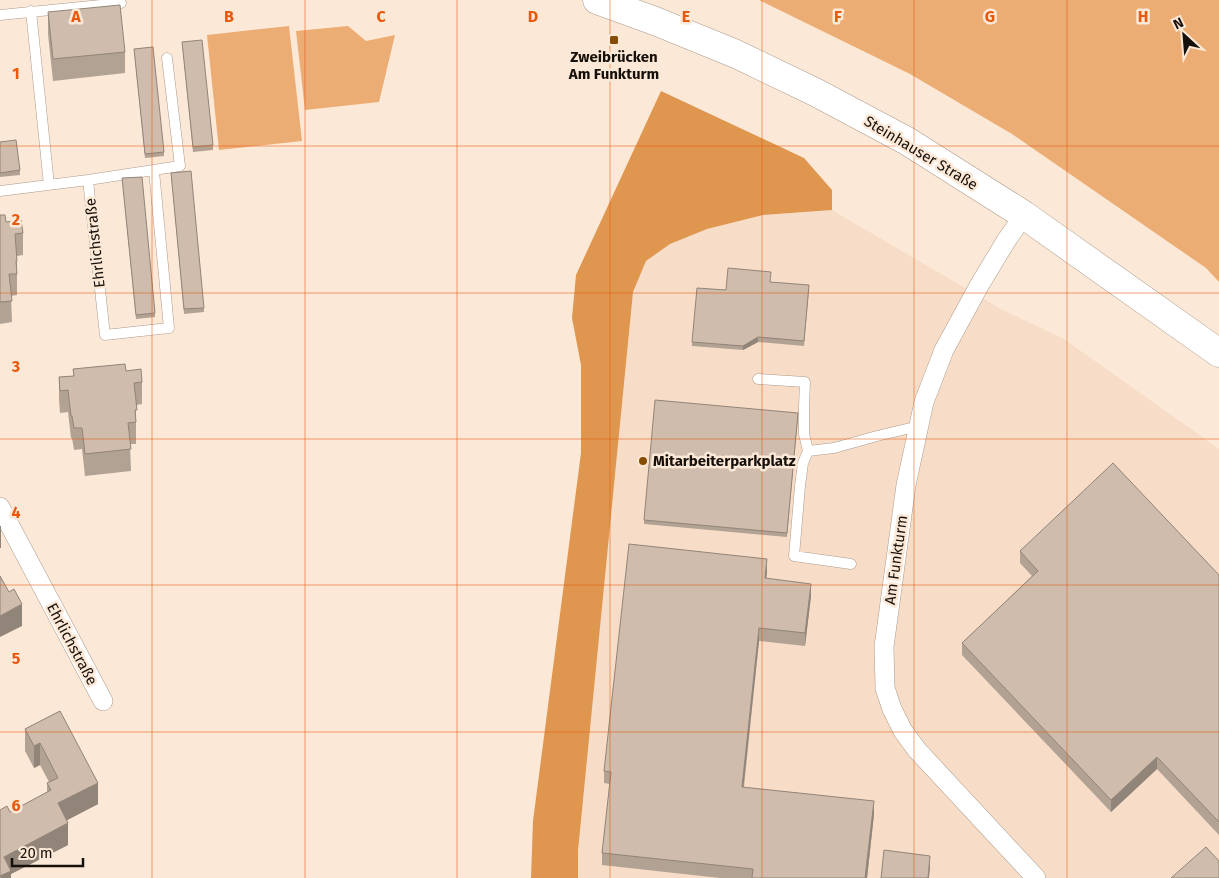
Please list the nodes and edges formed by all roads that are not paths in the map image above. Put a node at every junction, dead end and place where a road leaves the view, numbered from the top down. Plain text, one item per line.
1 (597, 0) edge
2 (121, 2) dead end
3 (31, 11) junction
4 (0, 15) edge
5 (167, 58) dead end
6 (154, 171) junction
7 (88, 180) junction
8 (49, 185) junction
9 (0, 191) edge
10 (1024, 215) junction
11 (1219, 353) edge
12 (758, 379) dead end
13 (919, 426) junction
14 (808, 450) junction
15 (0, 507) edge
16 (851, 564) dead end
17 (103, 702) dead end
18 (1036, 878) edge

1 - 10 main road, Steinhauser Straße
2 - 3 lane
3 - 4 lane
3 - 8 lane
5 - 6 lane
6 - 7 lane
6 - 7 lane, Ehrlichstraße
7 - 8 lane, Ehrlichstraße
8 - 9 lane, Ehrlichstraße
10 - 11 main road, Steinhauser Straße
10 - 13 street, Am Funkturm
12 - 14 lane
13 - 14 lane
13 - 18 street, Am Funkturm
14 - 16 lane
15 - 17 street, Ehrlichstraße

